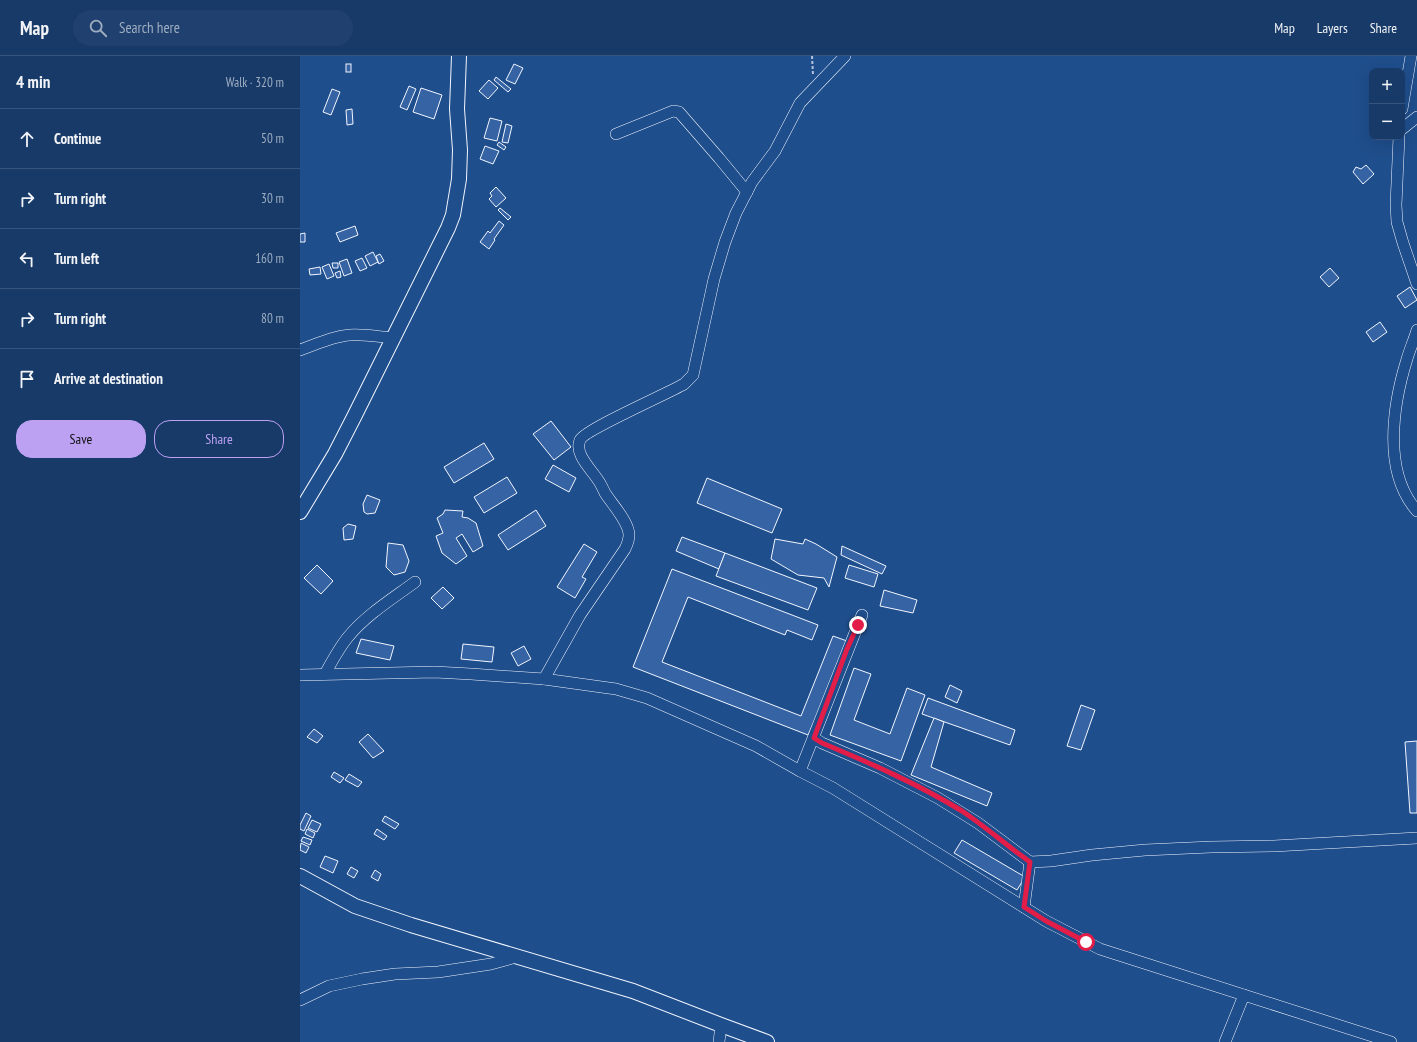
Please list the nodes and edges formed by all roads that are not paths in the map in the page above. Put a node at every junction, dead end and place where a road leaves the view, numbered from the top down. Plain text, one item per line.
1 (459, 56) edge
2 (845, 56) edge
3 (1411, 56) edge
4 (1403, 104) edge
5 (1417, 117) edge
6 (1405, 127) edge
7 (616, 134) dead end
8 (1399, 140) edge
9 (747, 192) junction
10 (1417, 284) edge
11 (1417, 330) edge
12 (394, 338) junction
13 (300, 350) edge
14 (1417, 511) edge
15 (300, 512) edge
16 (415, 582) dead end
17 (862, 615) dead end
18 (300, 674) edge
19 (325, 674) junction
20 (544, 679) junction
21 (814, 738) junction
22 (800, 771) junction
23 (1417, 838) edge
24 (1030, 862) junction
25 (300, 876) edge
26 (1024, 907) junction
27 (516, 957) junction
28 (1244, 995) junction
29 (300, 1000) edge
30 (720, 1026) junction
31 (719, 1042) edge
32 (767, 1042) edge
33 (1225, 1042) edge
34 (1391, 1042) edge

1 - 12 main road
2 - 9 street
3 - 4 street
5 - 6 street
7 - 9 street
8 - 10 street
9 - 20 street
11 - 14 street
12 - 13 street
12 - 15 main road
16 - 19 street
17 - 21 street
18 - 19 street
19 - 20 street
20 - 22 street
21 - 22 street
21 - 24 street
22 - 26 street
23 - 24 street
24 - 26 street
25 - 27 main road
26 - 28 street
27 - 29 street
27 - 30 main road
28 - 33 street
28 - 34 street
30 - 31 street
30 - 32 main road

